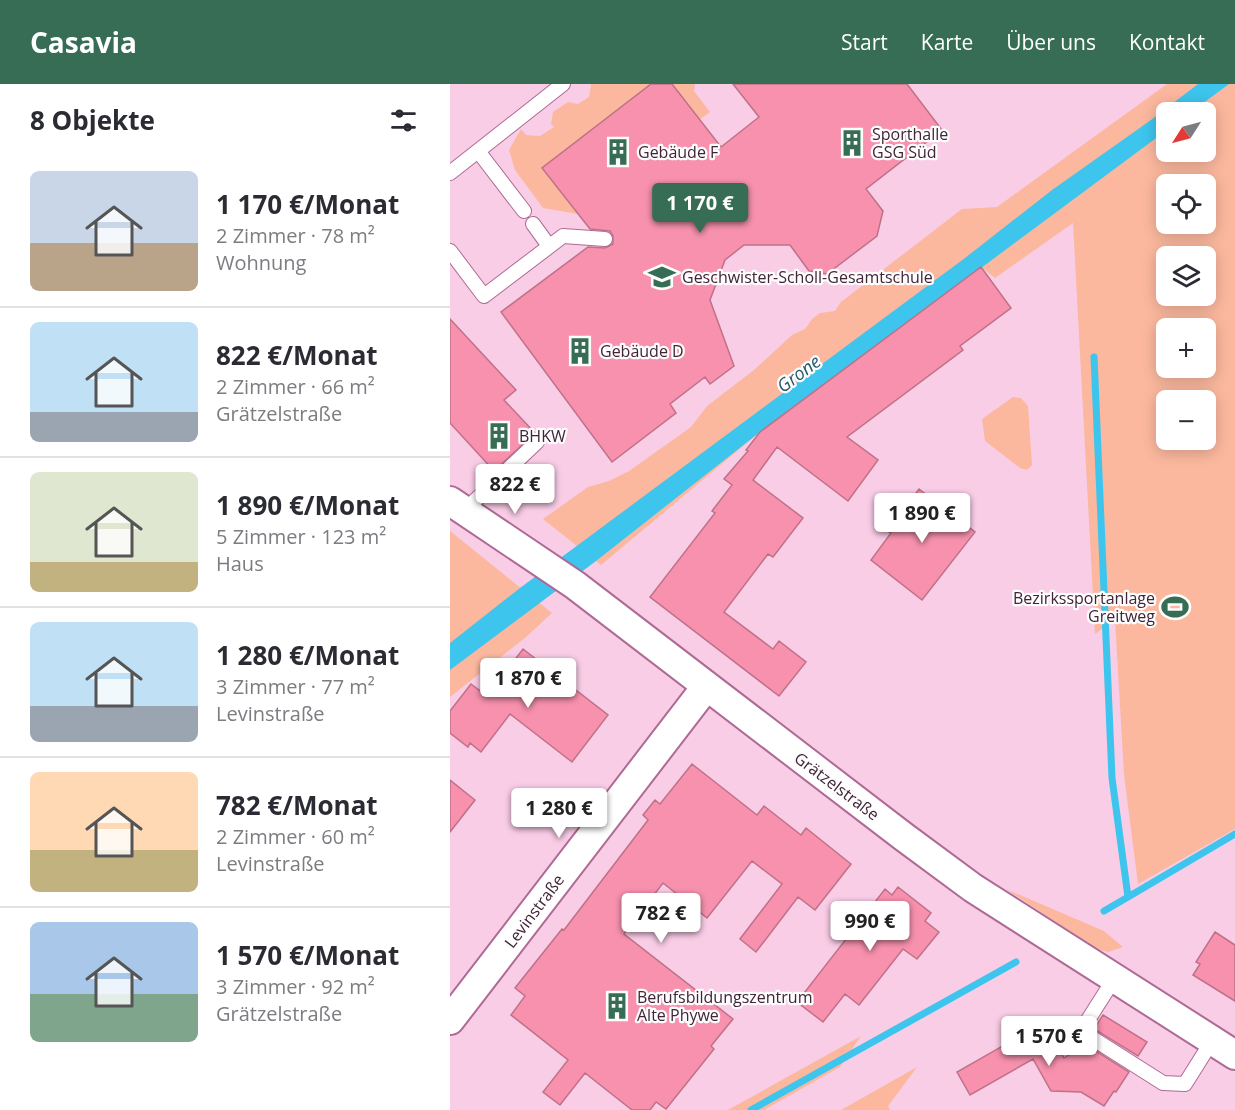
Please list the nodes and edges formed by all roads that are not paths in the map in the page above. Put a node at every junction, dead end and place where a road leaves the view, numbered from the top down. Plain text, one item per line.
1 (563, 84) edge
2 (478, 151) junction
3 (450, 173) edge
4 (524, 211) dead end
5 (533, 224) dead end
6 (605, 239) dead end
7 (549, 246) junction
8 (450, 251) edge
9 (537, 442) dead end
10 (457, 505) edge
11 (706, 687) junction
12 (1114, 979) junction
13 (450, 1020) edge
14 (1224, 1048) edge

1 - 2 lane
2 - 3 lane
2 - 4 lane
5 - 7 lane
6 - 7 lane
7 - 8 lane
9 - 10 lane
10 - 11 street, Grätzelstraße
11 - 12 street, Grätzelstraße
11 - 13 street, Levinstraße
12 - 14 street, Grätzelstraße
12 - 14 lane

